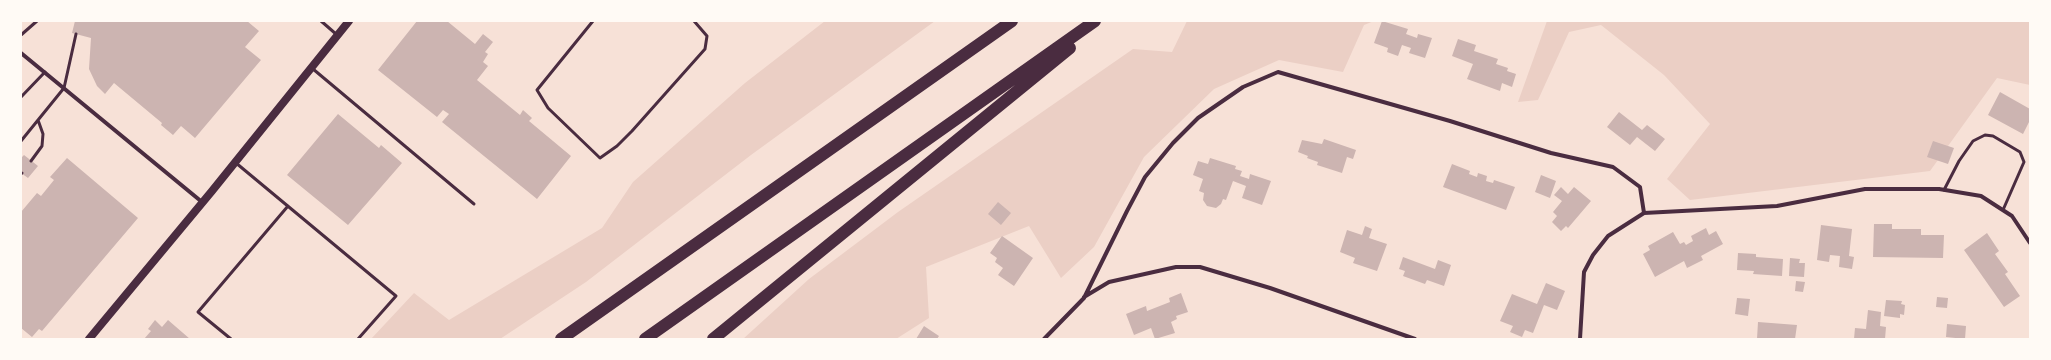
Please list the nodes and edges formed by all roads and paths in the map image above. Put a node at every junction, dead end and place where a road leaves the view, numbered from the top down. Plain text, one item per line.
1 (37, 21) edge
2 (321, 21) edge
3 (349, 21) edge
4 (593, 21) edge
5 (694, 21) edge
6 (1012, 21) edge
7 (1095, 21) edge
8 (1103, 21) edge
9 (76, 34) dead end
10 (21, 35) edge
11 (338, 35) junction
12 (21, 53) edge
13 (311, 68) junction
14 (45, 72) junction
15 (64, 88) junction
16 (21, 97) edge
17 (38, 120) junction
18 (21, 141) edge
19 (31, 161) dead end
20 (235, 162) junction
21 (1944, 190) junction
22 (202, 202) junction
23 (474, 204) dead end
24 (288, 206) junction
25 (2003, 210) junction
26 (1644, 213) junction
27 (2030, 243) edge
28 (1084, 298) junction
29 (89, 339) edge
30 (231, 339) edge
31 (358, 339) edge
32 (561, 339) edge
33 (645, 339) edge
34 (713, 339) edge
35 (1044, 339) edge
36 (1415, 339) edge
37 (1580, 339) edge

1 - 10 lane
2 - 11 lane
3 - 11 main road
4 - 5 lane
6 - 32 highway
7 - 33 highway
8 - 34 highway
9 - 15 lane
11 - 13 main road
12 - 14 street
13 - 20 main road
13 - 23 lane
14 - 15 street
14 - 16 lane
15 - 17 lane
15 - 22 street
17 - 18 lane
17 - 19 lane
20 - 22 main road
20 - 24 lane
21 - 25 street
21 - 25 lane
21 - 26 street
22 - 29 main road
24 - 30 lane
24 - 31 lane
25 - 27 street
26 - 28 street
26 - 37 street
28 - 35 street
28 - 36 street

